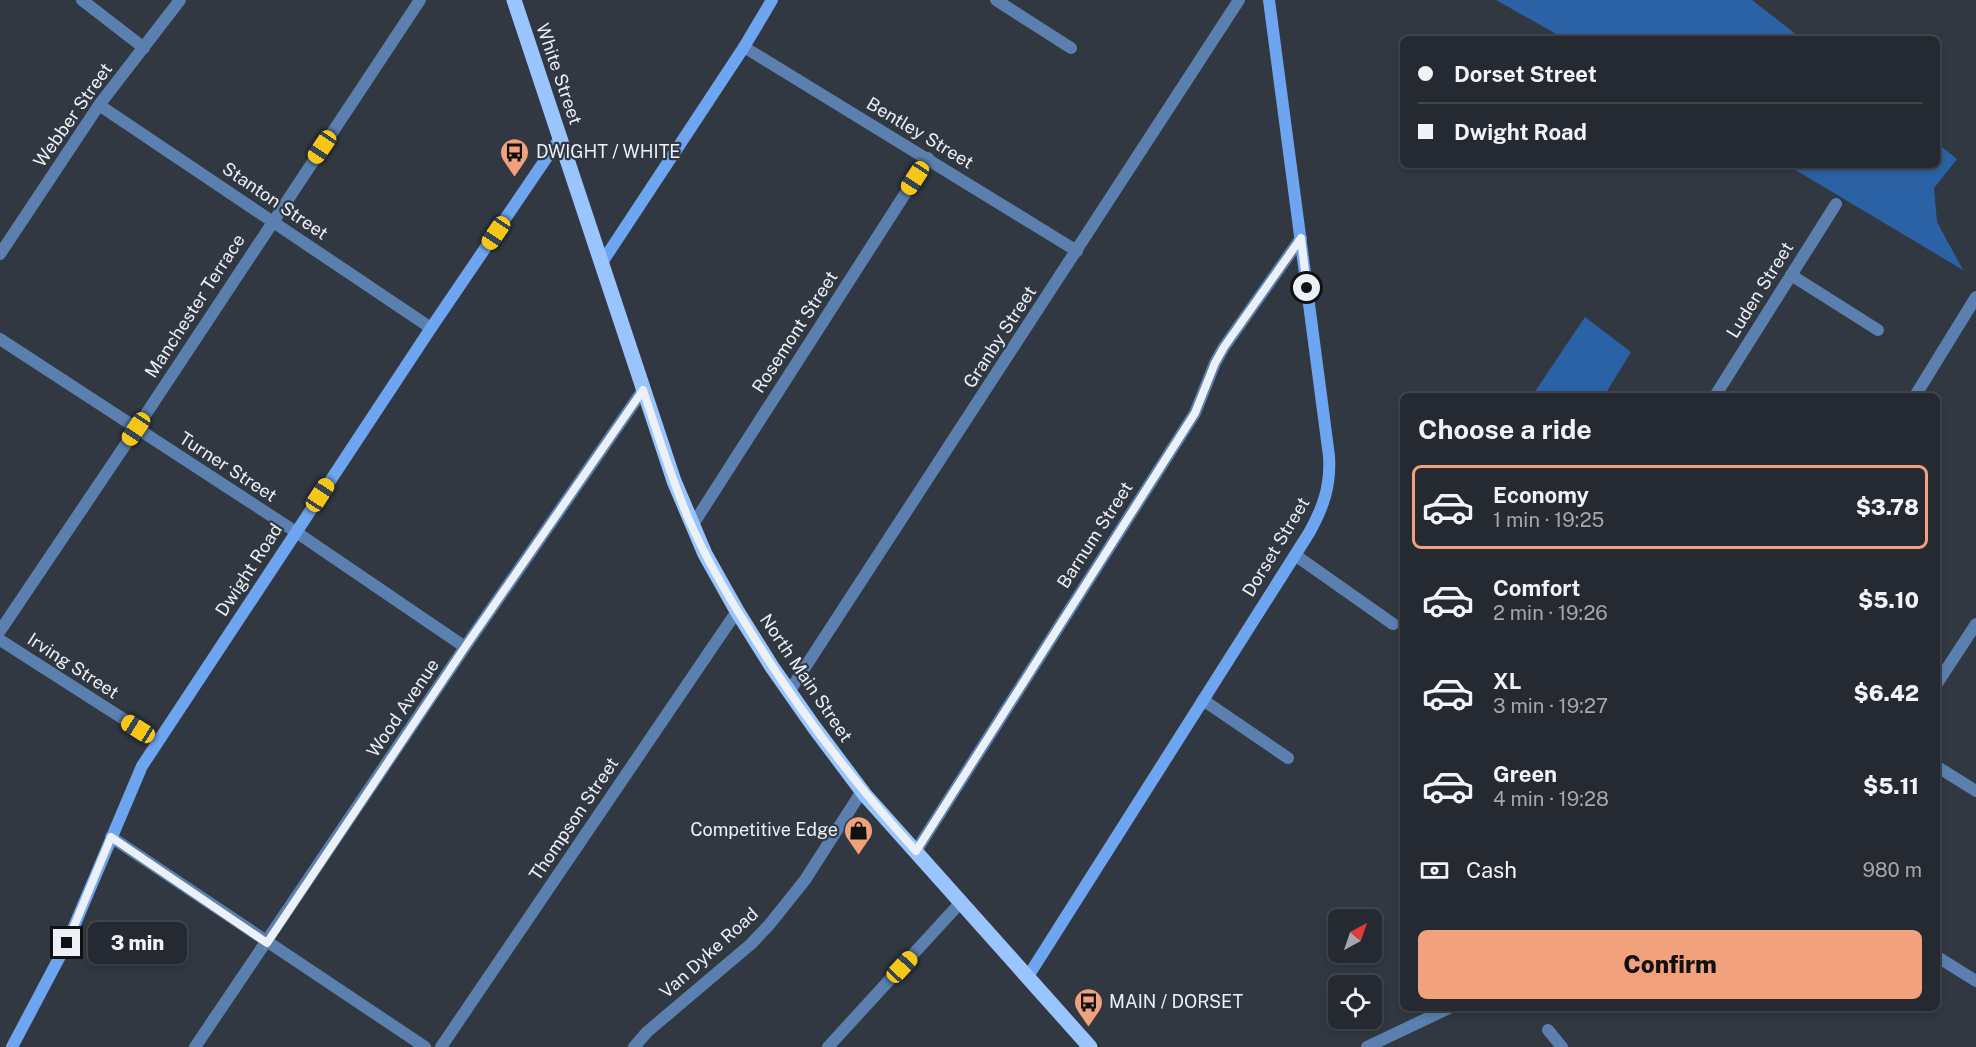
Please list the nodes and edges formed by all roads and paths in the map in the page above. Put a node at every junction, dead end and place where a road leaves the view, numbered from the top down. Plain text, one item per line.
1 (82, 0) edge
2 (180, 0) edge
3 (420, 0) edge
4 (513, 0) edge
5 (772, 0) edge
6 (996, 0) edge
7 (1239, 0) edge
8 (1269, 0) edge
9 (744, 47) junction
10 (144, 48) junction
11 (1071, 48) dead end
12 (99, 105) junction
13 (560, 138) junction
14 (928, 158) junction
15 (1836, 204) dead end
16 (272, 221) junction
17 (1301, 238) junction
18 (1077, 251) junction
19 (0, 254) edge
20 (601, 264) junction
21 (1791, 275) junction
22 (1976, 297) edge
23 (431, 328) junction
24 (1878, 330) dead end
25 (0, 339) edge
26 (643, 390) junction
27 (1717, 393) edge
28 (1918, 393) edge
29 (136, 429) junction
30 (692, 526) junction
31 (296, 532) junction
32 (1295, 555) junction
33 (737, 610) junction
34 (1393, 624) dead end
35 (1976, 624) edge
36 (0, 631) edge
37 (0, 640) edge
38 (465, 647) junction
39 (1940, 679) edge
40 (789, 692) junction
41 (1203, 700) junction
42 (158, 741) junction
43 (1288, 758) dead end
44 (1940, 768) edge
45 (862, 790) junction
46 (1976, 791) edge
47 (111, 837) junction
48 (916, 851) junction
49 (961, 902) junction
50 (267, 943) junction
51 (1940, 958) edge
52 (1027, 978) junction
53 (1976, 981) edge
54 (1443, 1011) edge
55 (1548, 1030) dead end
56 (12, 1047) edge
57 (195, 1047) edge
58 (425, 1047) edge
59 (441, 1047) edge
60 (634, 1047) edge
61 (828, 1047) edge
62 (1090, 1047) edge
63 (1366, 1047) edge
64 (1562, 1047) edge

1 - 10 street
2 - 10 street, Webber Street
3 - 16 street, Manchester Terrace
4 - 13 main road, White Street
5 - 9 street
6 - 11 street
7 - 18 street, Granby Street
8 - 17 street, Dorset Street
9 - 14 street, Bentley Street
9 - 20 street
10 - 12 street, Webber Street
12 - 16 street, Stanton Street
12 - 19 street, Webber Street
13 - 20 main road, White Street
13 - 23 street, Dwight Road
14 - 18 street, Bentley Street
14 - 30 street, Rosemont Street
15 - 21 street, Luden Street
16 - 23 street, Stanton Street
16 - 29 street, Manchester Terrace
17 - 32 street, Dorset Street
17 - 48 street, Barnum Street
18 - 40 street, Granby Street
20 - 26 main road, North Main Street
21 - 24 street
21 - 27 street, Luden Street
22 - 28 street
23 - 31 street, Dwight Road
25 - 29 street, Turner Street
26 - 30 main road, North Main Street
26 - 38 street, Wood Avenue
29 - 31 street, Turner Street
29 - 36 street, Manchester Terrace
30 - 33 main road, North Main Street
31 - 38 street, Turner Street
31 - 42 street, Dwight Road
32 - 34 street
32 - 41 street, Dorset Street
33 - 40 main road, North Main Street
33 - 59 street, Thompson Street
35 - 39 street
37 - 42 street, Irving Street
38 - 50 street, Wood Avenue
40 - 45 main road, North Main Street
41 - 43 street
41 - 52 street, Dorset Street
42 - 47 street, Dwight Road
44 - 46 street
45 - 48 main road, North Main Street
45 - 60 street, Van Dyke Road
47 - 50 street
47 - 56 street, Dwight Road
48 - 49 main road, North Main Street
49 - 52 main road, North Main Street
49 - 61 street
50 - 57 street, Wood Avenue
50 - 58 street
51 - 53 street
52 - 62 main road, North Main Street
54 - 63 street
55 - 64 street

